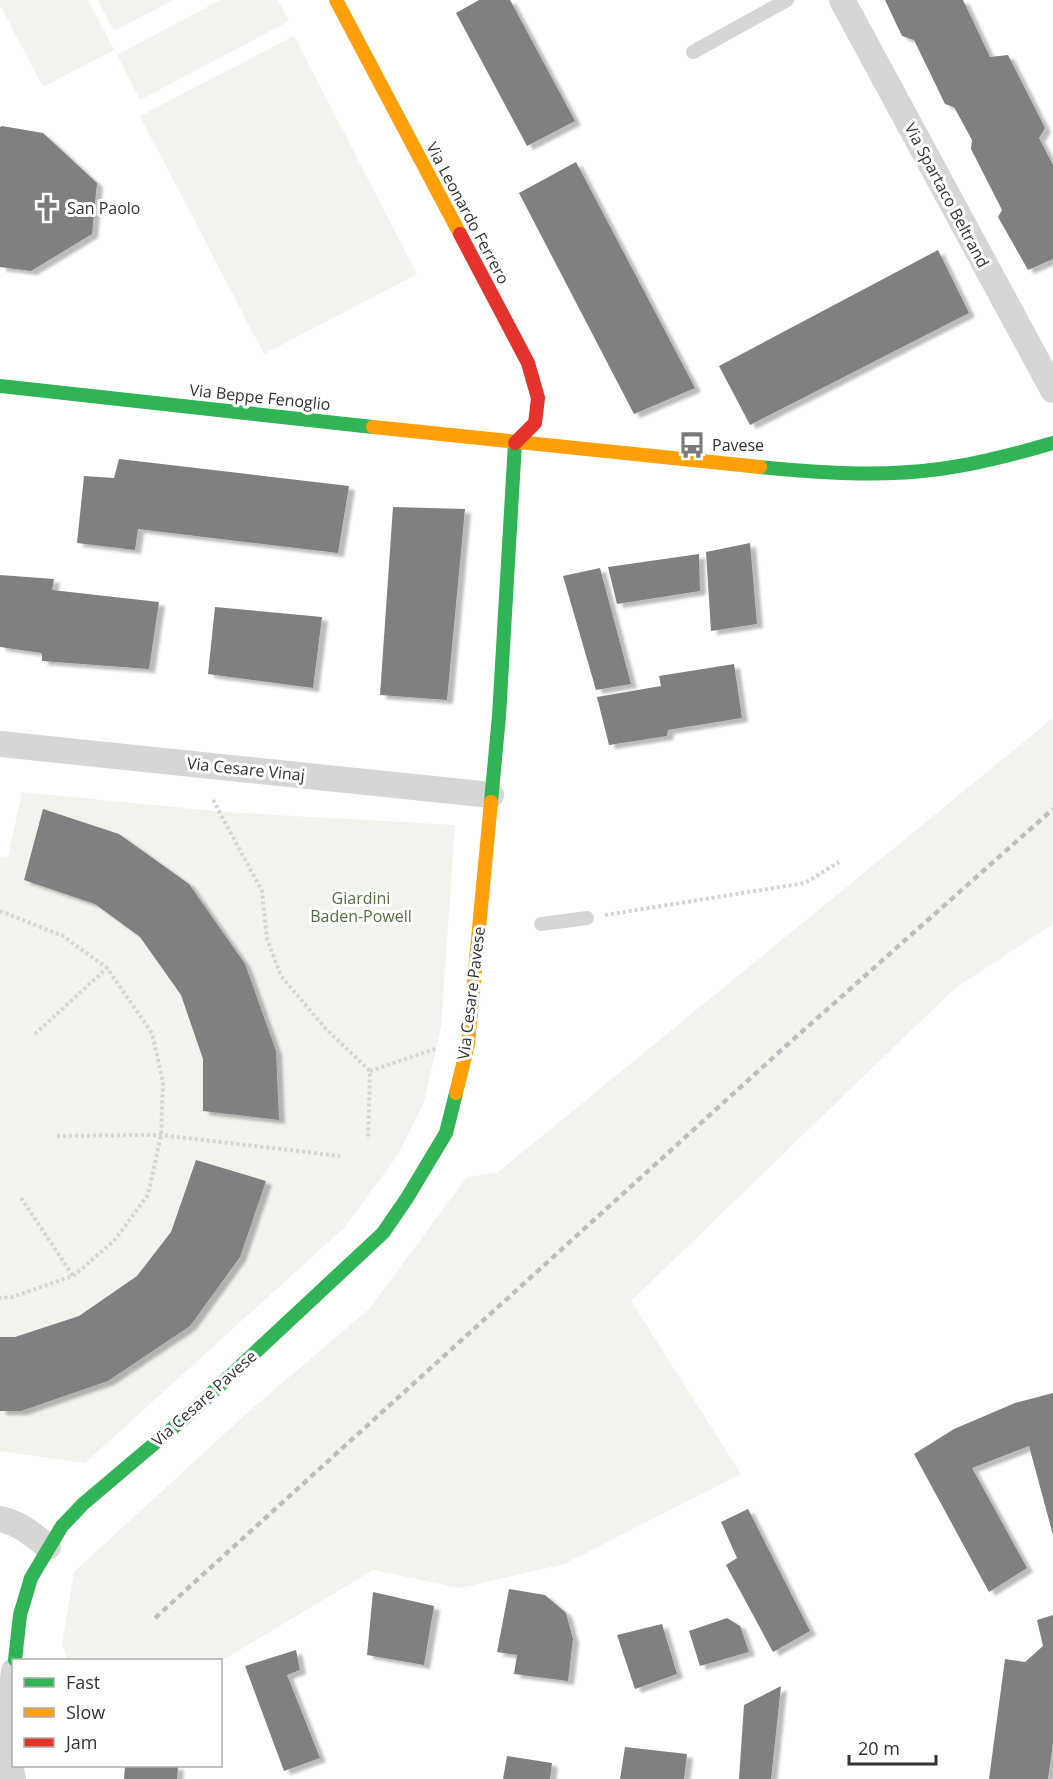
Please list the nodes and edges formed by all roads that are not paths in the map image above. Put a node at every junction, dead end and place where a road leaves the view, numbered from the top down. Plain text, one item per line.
1 (336, 0) edge
2 (787, 0) edge
3 (842, 0) edge
4 (693, 52) dead end
5 (0, 386) edge
6 (1053, 390) edge
7 (515, 443) junction
8 (1053, 443) edge
9 (0, 744) edge
10 (491, 795) junction
11 (587, 918) road end
12 (541, 924) dead end
13 (0, 1519) edge
14 (48, 1547) junction
15 (15, 1659) edge
16 (12, 1683) edge
17 (2, 1745) edge
18 (13, 1779) edge

1 - 7 street, Via Leonardo Ferrero
2 - 4 lane
3 - 6 street, Via Spartaco Beltrand
5 - 7 street, Via Beppe Fenoglio
7 - 8 street, Via Beppe Fenoglio
7 - 10 street, Via Cesare Pavese
9 - 10 street, Via Cesare Vinaj
10 - 14 street, Via Cesare Pavese
11 - 12 lane
13 - 14 street
14 - 15 street, Via Cesare Pavese
16 - 17 street
17 - 18 street

